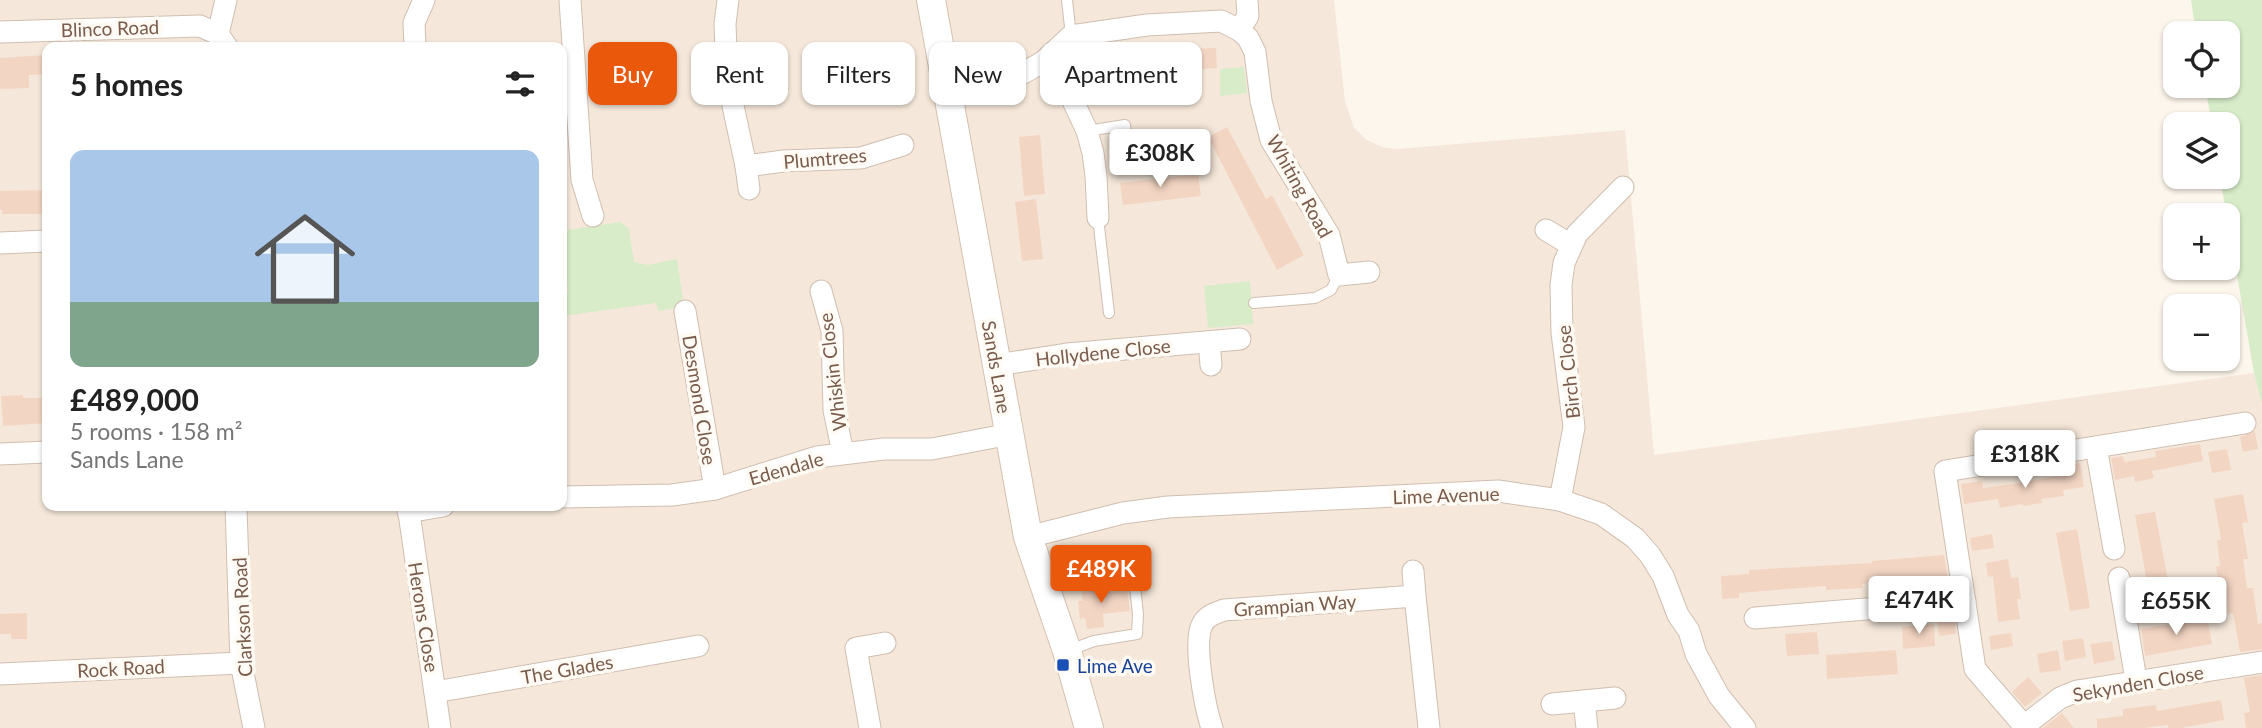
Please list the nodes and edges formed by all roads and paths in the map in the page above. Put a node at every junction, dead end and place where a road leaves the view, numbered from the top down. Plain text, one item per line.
1 (226, 0) edge
2 (423, 0) edge
3 (570, 0) edge
4 (728, 0) edge
5 (931, 0) edge
6 (1068, 0) edge
7 (1247, 0) edge
8 (1239, 30) junction
9 (0, 32) edge
10 (1072, 36) junction
11 (222, 41) edge
12 (415, 42) edge
13 (938, 42) edge
14 (1065, 42) edge
15 (949, 105) edge
16 (1075, 105) edge
17 (1087, 131) junction
18 (903, 145) dead end
19 (1130, 158) dead end
20 (746, 166) junction
21 (1623, 187) dead end
22 (749, 189) dead end
23 (593, 216) dead end
24 (1098, 218) joint
25 (1546, 230) dead end
26 (42, 241) edge
27 (0, 243) edge
28 (1571, 244) junction
29 (1369, 272) dead end
30 (1339, 275) junction
31 (821, 291) dead end
32 (1254, 303) dead end
33 (685, 311) dead end
34 (1109, 313) dead end
35 (1240, 339) dead end
36 (1209, 342) junction
37 (997, 365) junction
38 (1211, 365) dead end
39 (2245, 423) dead end
40 (1010, 434) junction
41 (2096, 447) junction
42 (42, 452) edge
43 (843, 453) junction
44 (0, 454) edge
45 (715, 489) junction
46 (567, 497) edge
47 (1560, 500) junction
48 (236, 511) edge
49 (408, 511) edge
50 (1028, 537) junction
51 (2113, 549) dead end
52 (1413, 571) dead end
53 (1134, 578) dead end
54 (2119, 578) dead end
55 (1415, 596) junction
56 (1965, 601) junction
57 (1755, 618) dead end
58 (885, 643) dead end
59 (698, 646) dead end
60 (1067, 651) junction
61 (2262, 662) edge
62 (242, 663) junction
63 (0, 674) edge
64 (2136, 680) junction
65 (435, 692) junction
66 (1615, 698) dead end
67 (1584, 701) junction
68 (1552, 704) dead end
69 (2025, 727) edge
70 (254, 728) edge
71 (440, 728) edge
72 (870, 728) edge
73 (1089, 728) edge
74 (1212, 728) edge
75 (1429, 728) edge
76 (1587, 728) edge
77 (1745, 728) edge

1 - 11 street
2 - 12 street
3 - 23 street
4 - 20 street
5 - 13 street, Sands Lane
6 - 10 lane
7 - 8 street
8 - 10 street
8 - 30 street, Whiting Road
9 - 11 street, Blinco Road
10 - 14 street
15 - 37 street, Sands Lane
16 - 17 street
17 - 19 lane
17 - 24 street
18 - 20 street, Plumtrees
20 - 22 street
21 - 28 street, Birch Close
24 - 34 lane
25 - 28 street
26 - 27 street
28 - 47 street, Birch Close
29 - 30 street
30 - 32 lane
31 - 43 street, Whiskin Close
33 - 45 street, Desmond Close
35 - 36 street, Hollydene Close
36 - 37 street, Hollydene Close
36 - 38 street
37 - 40 street, Sands Lane
39 - 41 street
40 - 43 street, Edendale
40 - 50 street, Sands Lane
41 - 51 street
41 - 56 street
42 - 44 street
43 - 45 street, Edendale
45 - 46 street, Edendale
47 - 50 street, Lime Avenue
47 - 77 street, Lime Avenue
48 - 62 street, Clarkson Road
49 - 65 street, Herons Close
50 - 60 street, Sands Lane
52 - 55 street
53 - 60 lane
54 - 64 street
55 - 74 street, Grampian Way
55 - 75 street
56 - 57 street
56 - 69 street
58 - 72 street
59 - 65 street, The Glades
60 - 73 street, Sands Lane
61 - 64 street, Sekynden Close
62 - 63 street, Rock Road
62 - 70 street, Clarkson Road
64 - 69 street, Sekynden Close
65 - 71 street, Herons Close
66 - 67 street
67 - 68 street
67 - 76 street

